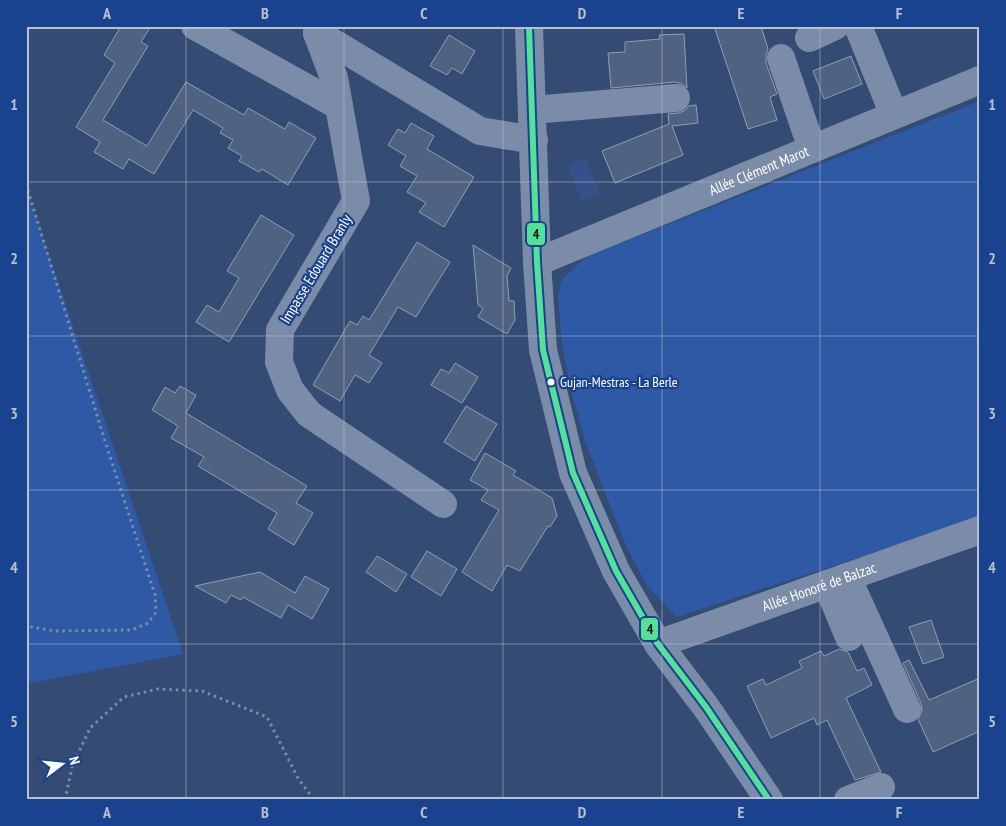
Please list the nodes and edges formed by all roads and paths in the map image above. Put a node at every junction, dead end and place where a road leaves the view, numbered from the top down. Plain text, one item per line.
1 (195, 26) edge
2 (529, 26) edge
3 (835, 26) edge
4 (858, 26) edge
5 (319, 30) edge
6 (808, 38) dead end
7 (781, 58) dead end
8 (980, 80) edge
9 (676, 98) dead end
10 (339, 106) junction
11 (532, 110) junction
12 (894, 115) junction
13 (534, 140) junction
14 (812, 149) junction
15 (26, 184) edge
16 (537, 262) junction
17 (442, 504) dead end
18 (980, 530) edge
19 (837, 581) junction
20 (26, 626) edge
21 (849, 637) dead end
22 (658, 644) junction
23 (907, 709) dead end
24 (881, 787) dead end
25 (65, 800) edge
26 (314, 800) edge
27 (769, 800) edge
28 (848, 800) edge

1 - 10 street
2 - 11 street
3 - 6 street
4 - 12 street
5 - 10 street, Impasse Edouard Branly
5 - 13 street, Impasse Edouard Branly
7 - 14 street
8 - 12 street, Allée Clément Marot
9 - 11 street
10 - 17 street, Impasse Edouard Branly
11 - 13 street
12 - 14 street, Allée Clément Marot
13 - 16 street
14 - 16 street, Allée Clément Marot
15 - 20 path
16 - 22 street
18 - 19 street, Allée Honoré de Balzac
19 - 21 street
19 - 22 street, Allée Honoré de Balzac
19 - 23 street
22 - 27 street
24 - 28 street
25 - 26 path

